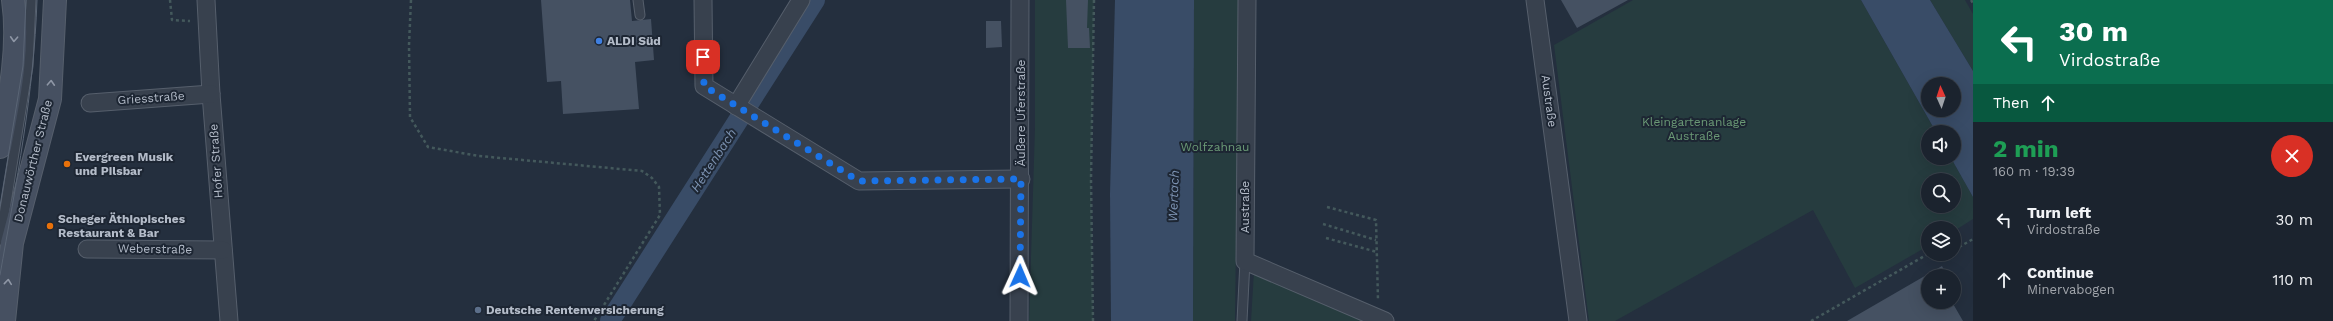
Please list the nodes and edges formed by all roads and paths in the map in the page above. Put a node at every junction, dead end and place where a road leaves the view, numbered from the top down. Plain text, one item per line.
1 (13, 0) edge
2 (31, 0) edge
3 (55, 0) edge
4 (170, 0) edge
5 (206, 0) edge
6 (412, 0) edge
7 (638, 0) edge
8 (703, 0) edge
9 (801, 0) edge
10 (1020, 0) edge
11 (1094, 0) edge
12 (1246, 0) edge
13 (1535, 0) edge
14 (1971, 0) edge
15 (1973, 4) edge
16 (640, 15) dead end
17 (207, 22) junction
18 (211, 94) junction
19 (90, 103) dead end
20 (736, 106) junction
21 (0, 147) edge
22 (955, 175) dead end
23 (1021, 179) junction
24 (1327, 207) dead end
25 (1323, 224) dead end
26 (1326, 238) dead end
27 (1973, 239) edge
28 (1376, 240) junction
29 (6, 242) edge
30 (1961, 246) edge
31 (87, 248) dead end
32 (223, 250) junction
33 (1377, 252) junction
34 (1921, 258) edge
35 (1245, 261) junction
36 (596, 320) edge
37 (1382, 320) edge
38 (4, 321) edge
39 (229, 321) edge
40 (1019, 321) edge
41 (1093, 321) edge
42 (1242, 321) edge
43 (1578, 321) edge
44 (1811, 321) edge

1 -> 21 main road
2 - 29 lane
29 -> 3 main road, Donauwörther Straße
4 - 17 path
5 - 17 street, Hofer Straße
6 - 36 path
7 - 16 lane
8 - 20 street
9 - 20 street
10 - 23 street, Äußere Uferstraße
11 - 41 path
12 - 35 street, Austraße
13 - 43 street, Austraße
14 - 15 path
17 - 18 street, Hofer Straße
18 - 19 street, Griesstraße
18 - 32 street, Hofer Straße
20 - 23 street
22 - 23 lane
23 - 40 street, Äußere Uferstraße
24 - 28 path
25 - 28 path
26 - 33 path
27 - 30 path
28 - 33 path
38 -> 29 main road, Donauwörther Straße
31 - 32 street, Weberstraße
32 - 39 street, Hofer Straße
33 - 37 path
34 - 44 path
35 - 37 street
35 - 42 lane

